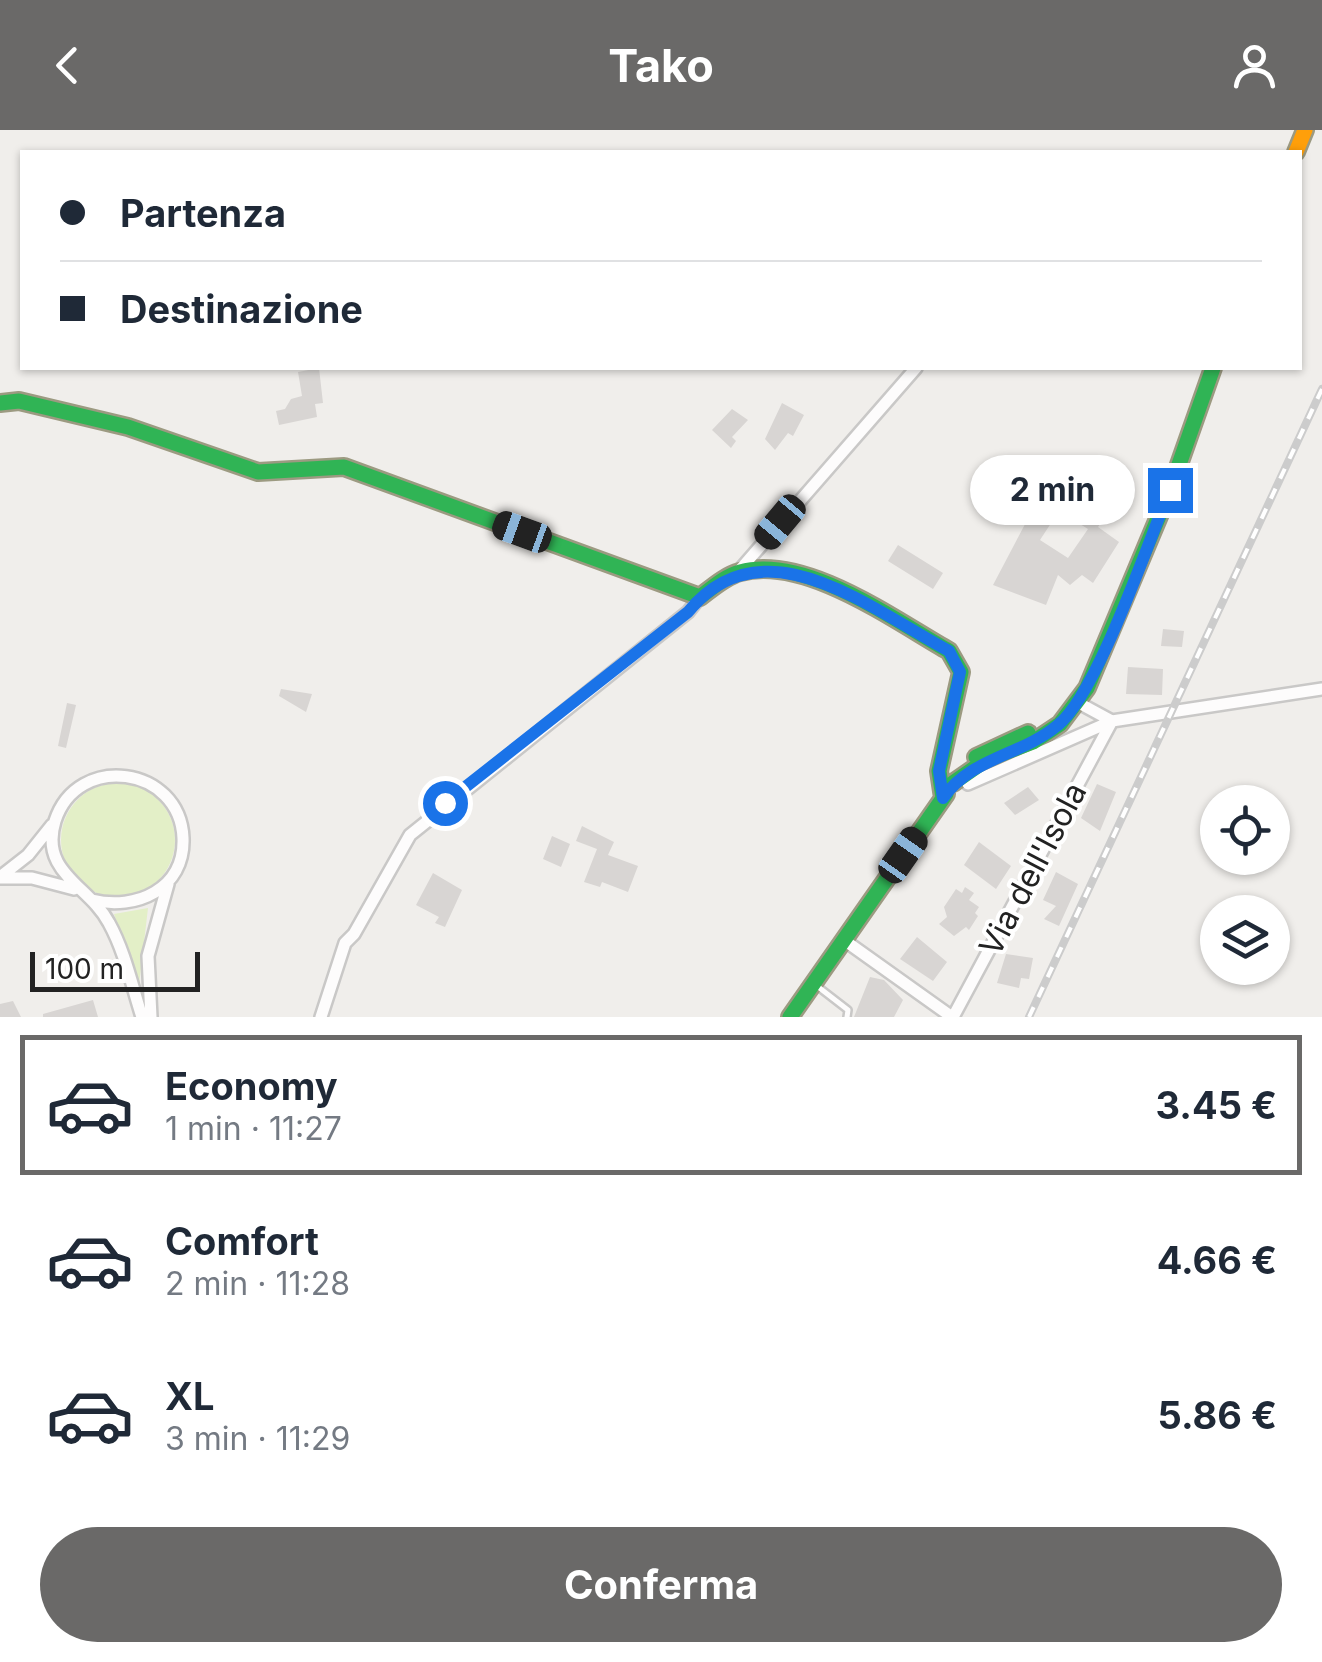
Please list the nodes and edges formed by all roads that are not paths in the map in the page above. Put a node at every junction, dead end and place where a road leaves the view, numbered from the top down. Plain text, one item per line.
1 (914, 370) edge
2 (1212, 370) edge
3 (0, 403) edge
4 (738, 572) junction
5 (700, 597) junction
6 (1322, 689) edge
7 (1076, 702) junction
8 (1112, 721) junction
9 (961, 783) junction
10 (943, 798) junction
11 (55, 822) junction
12 (0, 878) edge
13 (169, 881) junction
14 (74, 889) junction
15 (92, 900) junction
16 (844, 940) junction
17 (813, 984) junction
18 (142, 1017) edge
19 (151, 1017) edge
20 (321, 1017) edge
21 (790, 1017) edge
22 (847, 1017) edge
23 (953, 1017) edge

1 - 4 street
2 - 7 street
3 - 5 street
4 - 5 street
4 - 10 street
5 - 20 street
6 - 8 street
7 - 8 street
7 - 9 street
8 - 9 street
8 - 23 street, Via dell'Isola
9 - 10 street
10 - 16 street
11 - 12 street
11 - 13 street
11 - 14 street
12 - 14 street
13 - 15 street
13 - 19 street
14 - 15 street
15 - 18 street
16 - 17 street
16 - 23 street, Via dell'Isola
17 - 21 street
17 - 22 lane

